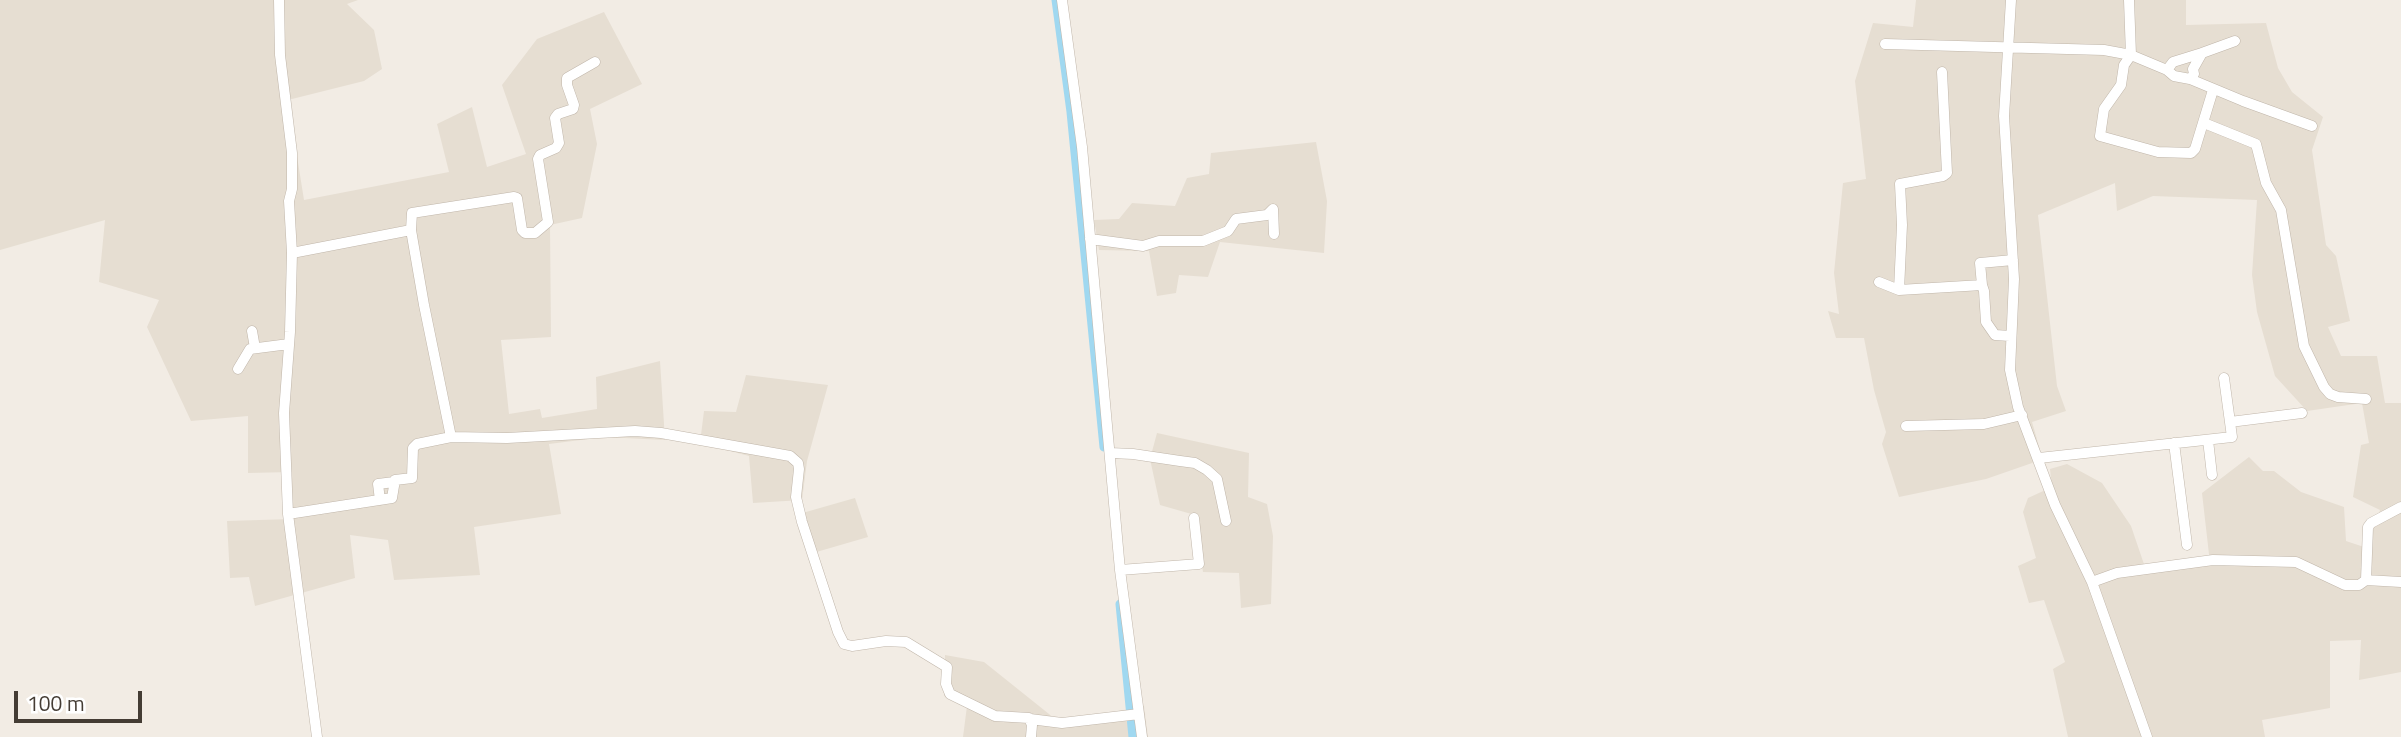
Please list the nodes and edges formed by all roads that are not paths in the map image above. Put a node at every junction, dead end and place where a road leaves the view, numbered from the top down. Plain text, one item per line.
1 (279, 0) edge
2 (1062, 0) edge
3 (2011, 0) edge
4 (2129, 0) edge
5 (2235, 41) dead end
6 (1885, 44) dead end
7 (2009, 46) junction
8 (2202, 53) junction
9 (2131, 55) junction
10 (596, 62) dead end
11 (2167, 70) junction
12 (1942, 72) dead end
13 (2190, 79) junction
14 (2214, 90) junction
15 (2204, 123) junction
16 (2312, 126) dead end
17 (411, 230) junction
18 (1274, 234) dead end
19 (1090, 239) junction
20 (292, 253) junction
21 (2013, 260) junction
22 (1879, 282) dead end
23 (1982, 285) junction
24 (1899, 290) junction
25 (252, 331) dead end
26 (2010, 336) junction
27 (289, 344) junction
28 (255, 348) junction
29 (238, 369) dead end
30 (2224, 378) dead end
31 (2366, 399) dead end
32 (2302, 413) dead end
33 (2022, 415) junction
34 (2230, 422) junction
35 (1906, 426) dead end
36 (451, 437) junction
37 (2208, 440) junction
38 (2174, 443) junction
39 (1110, 453) junction
40 (2039, 458) junction
41 (2212, 475) dead end
42 (394, 482) junction
43 (380, 500) junction
44 (2401, 507) edge
45 (288, 514) junction
46 (1194, 517) dead end
47 (1226, 522) dead end
48 (2187, 545) dead end
49 (1121, 570) junction
50 (2366, 580) junction
51 (2092, 582) junction
52 (2401, 582) edge
53 (1134, 715) junction
54 (1030, 719) junction
55 (317, 737) edge
56 (1031, 737) edge
57 (1142, 737) edge
58 (2147, 737) edge

1 - 20 street
2 - 19 street
3 - 7 street
4 - 9 street
5 - 8 street
6 - 7 street
7 - 9 street
7 - 21 street
8 - 11 street
8 - 13 street
9 - 11 street
9 - 15 street
10 - 17 street
11 - 13 street
12 - 24 street
13 - 14 street
14 - 15 street
14 - 16 street
15 - 31 street
17 - 20 street
17 - 36 street
18 - 19 street
19 - 39 street
20 - 27 street
21 - 23 street
21 - 26 street
22 - 24 street
23 - 24 street
23 - 26 street
25 - 28 street
26 - 33 street
27 - 28 street
27 - 45 street
28 - 29 street
30 - 34 street
32 - 34 street
33 - 35 street
33 - 40 street
34 - 37 street
36 - 42 street
36 - 54 street
37 - 38 street
37 - 41 street
38 - 40 street
38 - 48 street
39 - 47 street
39 - 49 street
40 - 51 street
42 - 43 street
42 - 43 street
43 - 45 street
44 - 50 street
45 - 55 street
46 - 49 street
49 - 53 street
50 - 51 street
50 - 52 street
51 - 58 street
53 - 54 street
53 - 57 street
54 - 56 street

